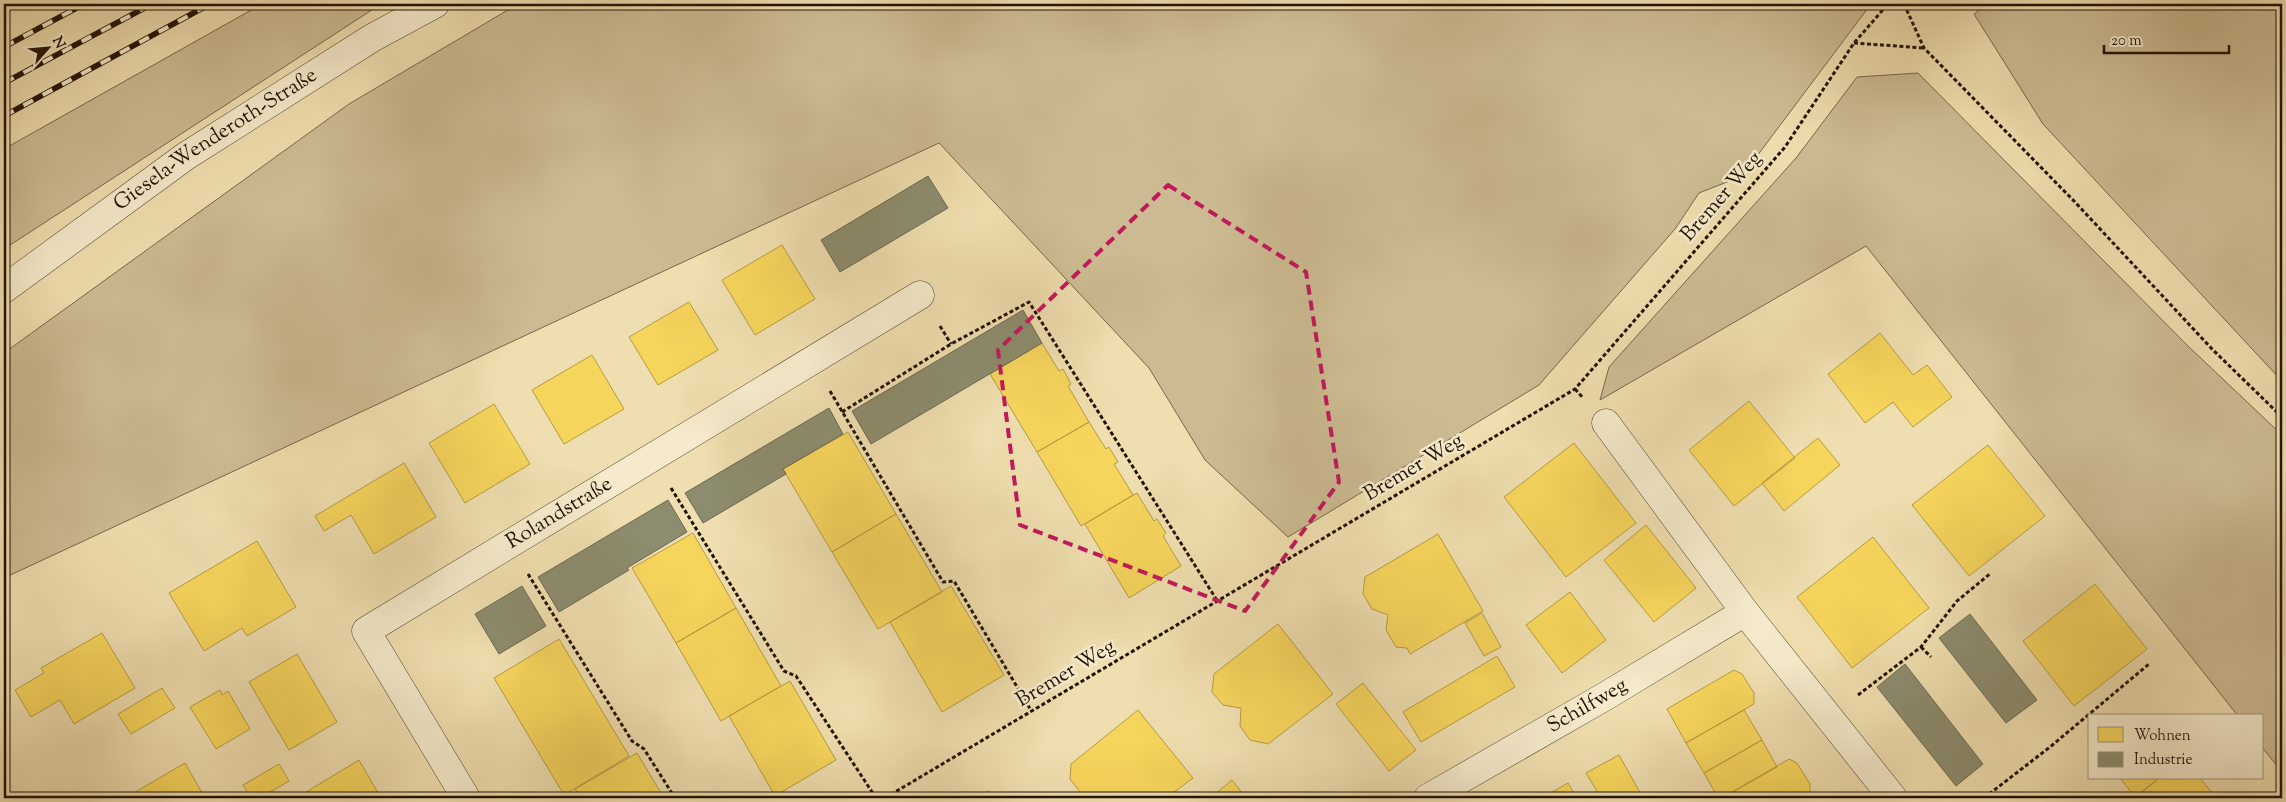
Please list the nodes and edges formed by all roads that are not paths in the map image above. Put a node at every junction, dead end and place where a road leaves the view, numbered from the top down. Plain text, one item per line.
1 (435, 4) edge
2 (4, 289) edge
3 (920, 295) dead end
4 (1606, 423) dead end
5 (1745, 612) junction
6 (466, 798) edge
7 (1428, 798) edge
8 (1893, 798) edge

1 - 2 street, Giesela-Wenderoth-Straße
3 - 6 street, Rolandstraße
4 - 5 street
5 - 7 street, Schilfweg
5 - 8 street

